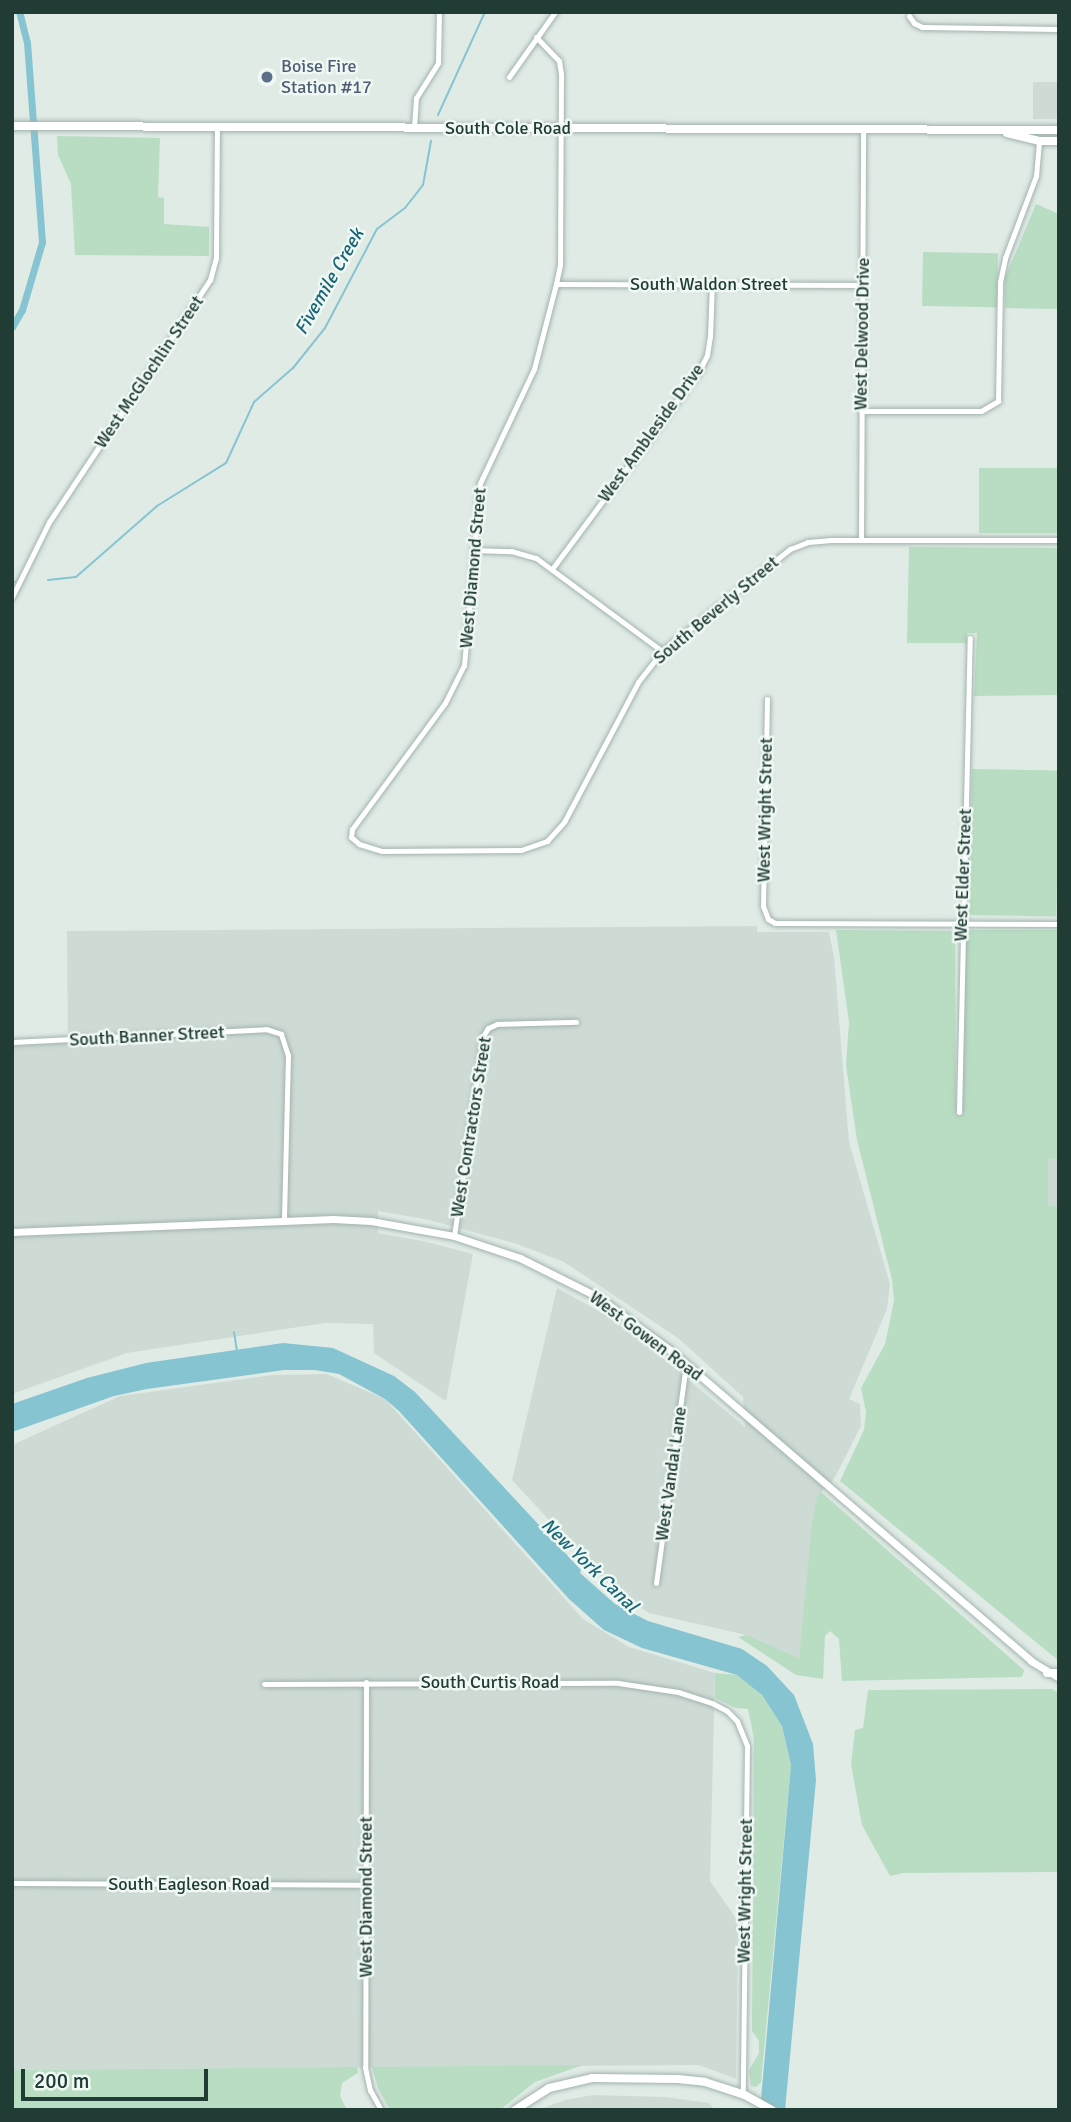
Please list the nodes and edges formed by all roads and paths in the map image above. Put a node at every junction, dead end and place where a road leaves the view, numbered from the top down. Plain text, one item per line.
1 (439, 12) edge
2 (555, 12) edge
3 (909, 16) dead end
4 (1059, 29) edge
5 (536, 37) junction
6 (509, 77) dead end
7 (15, 126) edge
8 (217, 127) junction
9 (414, 127) junction
10 (560, 128) junction
11 (863, 129) junction
12 (1059, 130) edge
13 (1004, 132) junction
14 (1039, 141) junction
15 (1059, 141) edge
16 (712, 283) junction
17 (556, 284) junction
18 (862, 285) junction
19 (861, 411) junction
20 (861, 539) junction
21 (1059, 540) edge
22 (473, 550) junction
23 (552, 569) junction
24 (12, 597) edge
25 (970, 639) dead end
26 (662, 651) junction
27 (767, 699) dead end
28 (351, 837) joint
29 (962, 924) junction
30 (1059, 924) edge
31 (576, 1022) dead end
32 (12, 1042) edge
33 (959, 1112) dead end
34 (284, 1219) junction
35 (12, 1232) edge
36 (454, 1236) junction
37 (686, 1364) junction
38 (656, 1583) dead end
39 (1047, 1673) joint
40 (1059, 1676) edge
41 (366, 1682) junction
42 (264, 1684) dead end
43 (712, 1703) joint
44 (12, 1883) edge
45 (366, 1885) junction
46 (743, 2094) junction
47 (381, 2110) edge
48 (515, 2110) edge
49 (772, 2110) edge

1 - 9 street
2 - 5 street
3 - 4 street
5 - 6 street
5 - 10 street, West Diamond Street
7 - 8 main road, South Cole Road
8 - 9 main road, South Cole Road
8 - 24 street, West McGlochlin Street
9 - 10 main road, South Cole Road
10 - 11 main road, South Cole Road
10 - 17 street, West Diamond Street
11 - 13 main road, South Cole Road
11 - 18 street, West Delwood Drive
12 - 13 main road, South Cole Road
12 - 14 main road, South Cole Road
13 - 14 main road, South Cole Road
14 - 15 main road, South Cole Road
14 - 19 street
16 - 17 street, South Waldon Street
16 - 18 street, South Waldon Street
16 - 23 street, West Ambleside Drive
17 - 22 street, West Diamond Street
18 - 19 street, West Delwood Drive
19 - 20 street, West Delwood Drive
20 - 21 street, South Beverly Street
20 - 26 street, South Beverly Street
22 - 23 street
22 - 28 street, West Diamond Street
23 - 26 street
25 - 29 street, West Elder Street
26 - 28 street, South Beverly Street
27 - 29 street, West Wright Street
29 - 30 street
29 - 33 street, West Elder Street
31 - 36 street, West Contractors Street
32 - 34 street, South Banner Street
34 - 35 street, West Gowen Road
34 - 36 street, West Gowen Road
36 - 37 street, West Gowen Road
37 - 38 street, West Vandal Lane
37 - 39 street, West Gowen Road
39 - 40 main road
41 - 42 street, South Curtis Road
41 - 43 street, South Curtis Road
41 - 45 street, West Diamond Street
43 - 46 street, West Wright Street
44 - 45 street, South Eagleson Road
45 - 47 street, West Diamond Street
46 - 48 main road
46 - 49 main road

